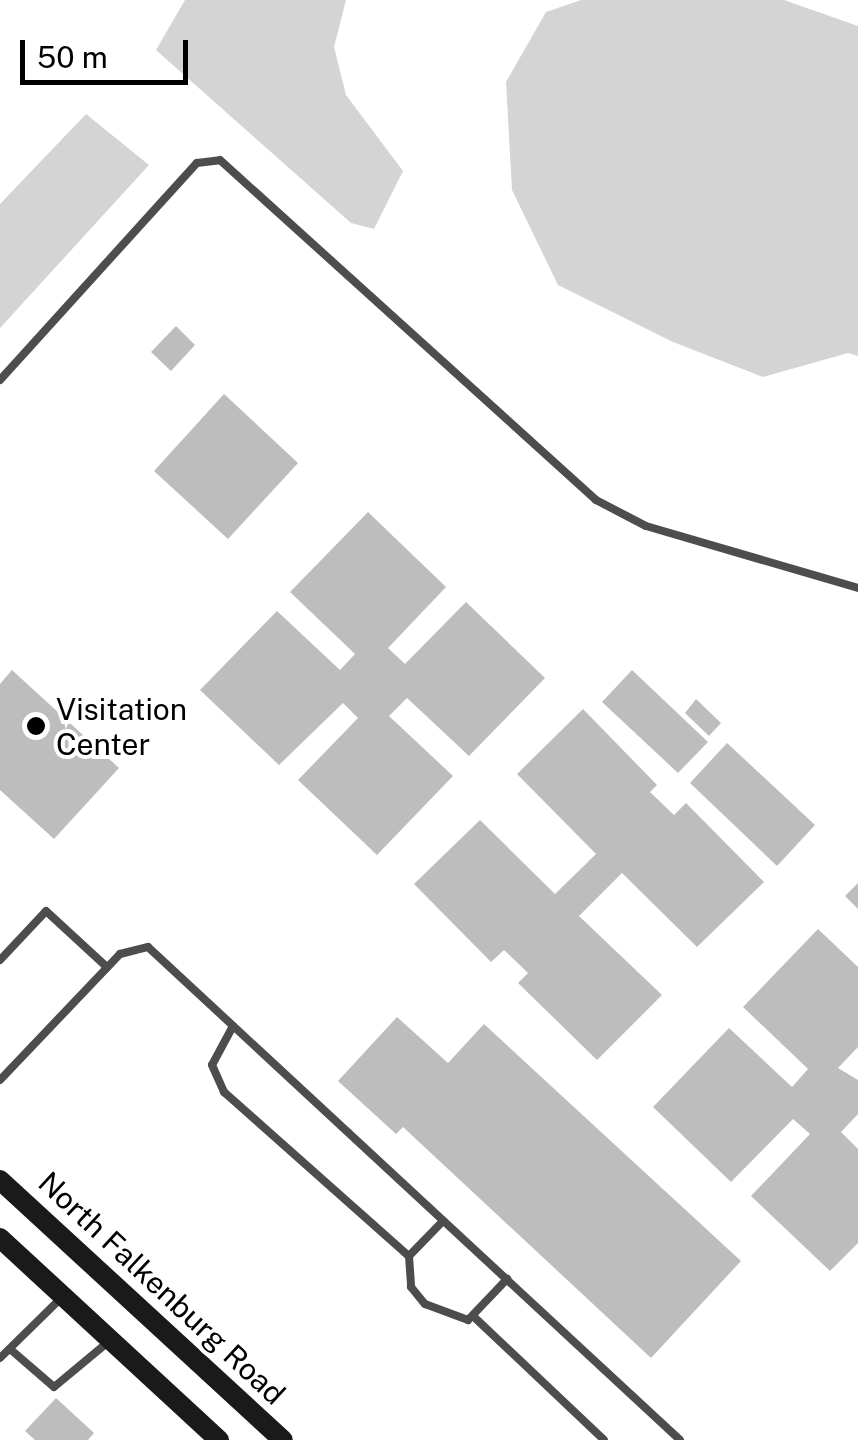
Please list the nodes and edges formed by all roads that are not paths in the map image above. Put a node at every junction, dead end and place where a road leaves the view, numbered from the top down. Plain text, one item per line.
1 (0, 380) edge
2 (858, 588) edge
3 (0, 960) edge
4 (107, 967) junction
5 (233, 1026) junction
6 (0, 1080) edge
7 (0, 1180) edge
8 (443, 1221) junction
9 (0, 1238) edge
10 (409, 1256) junction
11 (507, 1280) junction
12 (63, 1296) junction
13 (473, 1316) junction
14 (110, 1340) junction
15 (10, 1349) junction
16 (0, 1358) edge
17 (219, 1440) edge
18 (282, 1440) edge
19 (604, 1440) edge
20 (680, 1440) edge

1 - 2 lane
3 - 4 lane
4 - 5 lane
4 - 6 lane
5 - 8 lane
5 - 10 lane
7 - 18 street, North Falkenburg Road
8 - 10 lane
8 - 11 lane
9 - 12 street
10 - 13 lane
11 - 13 lane
11 - 20 lane
12 - 14 street
12 - 15 lane
13 - 19 lane
14 - 15 lane
14 - 17 street
15 - 16 lane

